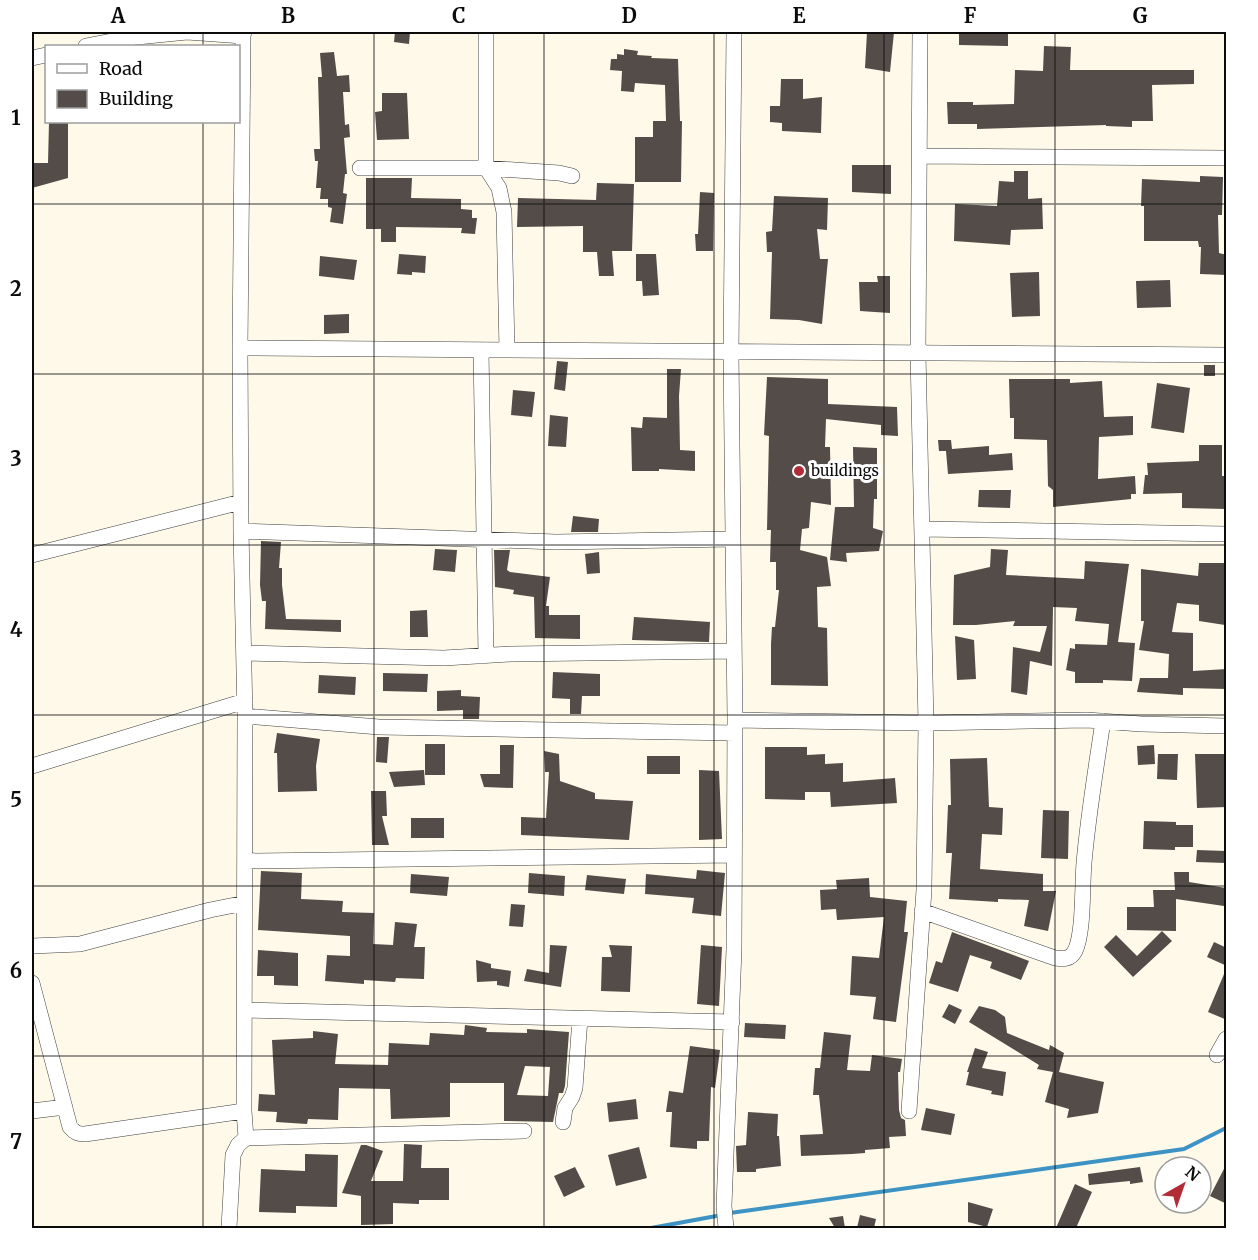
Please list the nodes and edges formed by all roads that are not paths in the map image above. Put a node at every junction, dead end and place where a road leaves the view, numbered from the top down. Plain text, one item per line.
1 (486, 32) edge
2 (734, 32) edge
3 (920, 32) edge
4 (243, 34) edge
5 (91, 45) edge
6 (920, 156) junction
7 (1227, 158) edge
8 (360, 168) dead end
9 (486, 168) junction
10 (572, 176) dead end
11 (240, 348) junction
12 (481, 350) junction
13 (507, 350) junction
14 (731, 353) junction
15 (918, 353) junction
16 (1227, 355) edge
17 (241, 502) junction
18 (921, 529) junction
19 (241, 531) junction
20 (1227, 534) edge
21 (733, 539) junction
22 (484, 541) junction
23 (32, 555) edge
24 (734, 651) junction
25 (245, 653) junction
26 (486, 656) junction
27 (245, 709) junction
28 (1102, 721) junction
29 (926, 723) junction
30 (735, 726) junction
31 (1227, 726) edge
32 (32, 766) edge
33 (735, 855) junction
34 (245, 861) junction
35 (245, 903) junction
36 (922, 911) junction
37 (32, 946) edge
38 (32, 983) edge
39 (245, 1010) junction
40 (580, 1018) junction
41 (732, 1022) junction
42 (1227, 1040) edge
43 (1217, 1055) dead end
44 (65, 1107) junction
45 (32, 1111) edge
46 (244, 1111) junction
47 (909, 1111) dead end
48 (563, 1122) dead end
49 (524, 1131) dead end
50 (246, 1138) junction
51 (726, 1225) edge
52 (229, 1228) edge

1 - 9 street
2 - 14 street
3 - 6 street
4 - 5 street
4 - 11 street
6 - 7 street
6 - 15 street
8 - 9 street
9 - 10 street
9 - 13 street
11 - 12 street
11 - 17 street
12 - 13 street
12 - 22 street
13 - 14 street
14 - 15 street
14 - 21 street
15 - 16 street
15 - 18 street
17 - 19 street
17 - 23 street
18 - 20 street
18 - 29 street
19 - 22 street
19 - 25 street
21 - 22 street
21 - 24 street
22 - 26 street
24 - 26 street
24 - 30 street
25 - 26 street
25 - 27 street
27 - 30 street
27 - 32 street
27 - 34 street
28 - 29 street
28 - 31 street
28 - 36 street
29 - 30 street
29 - 36 street
30 - 33 street
33 - 34 street
33 - 41 street
34 - 35 street
35 - 37 street
35 - 39 street
36 - 47 street
38 - 44 street
39 - 40 street
39 - 46 street
40 - 41 street
40 - 48 street
41 - 51 street
42 - 43 street
44 - 45 street
44 - 46 street
46 - 50 street
49 - 50 street
50 - 52 street

